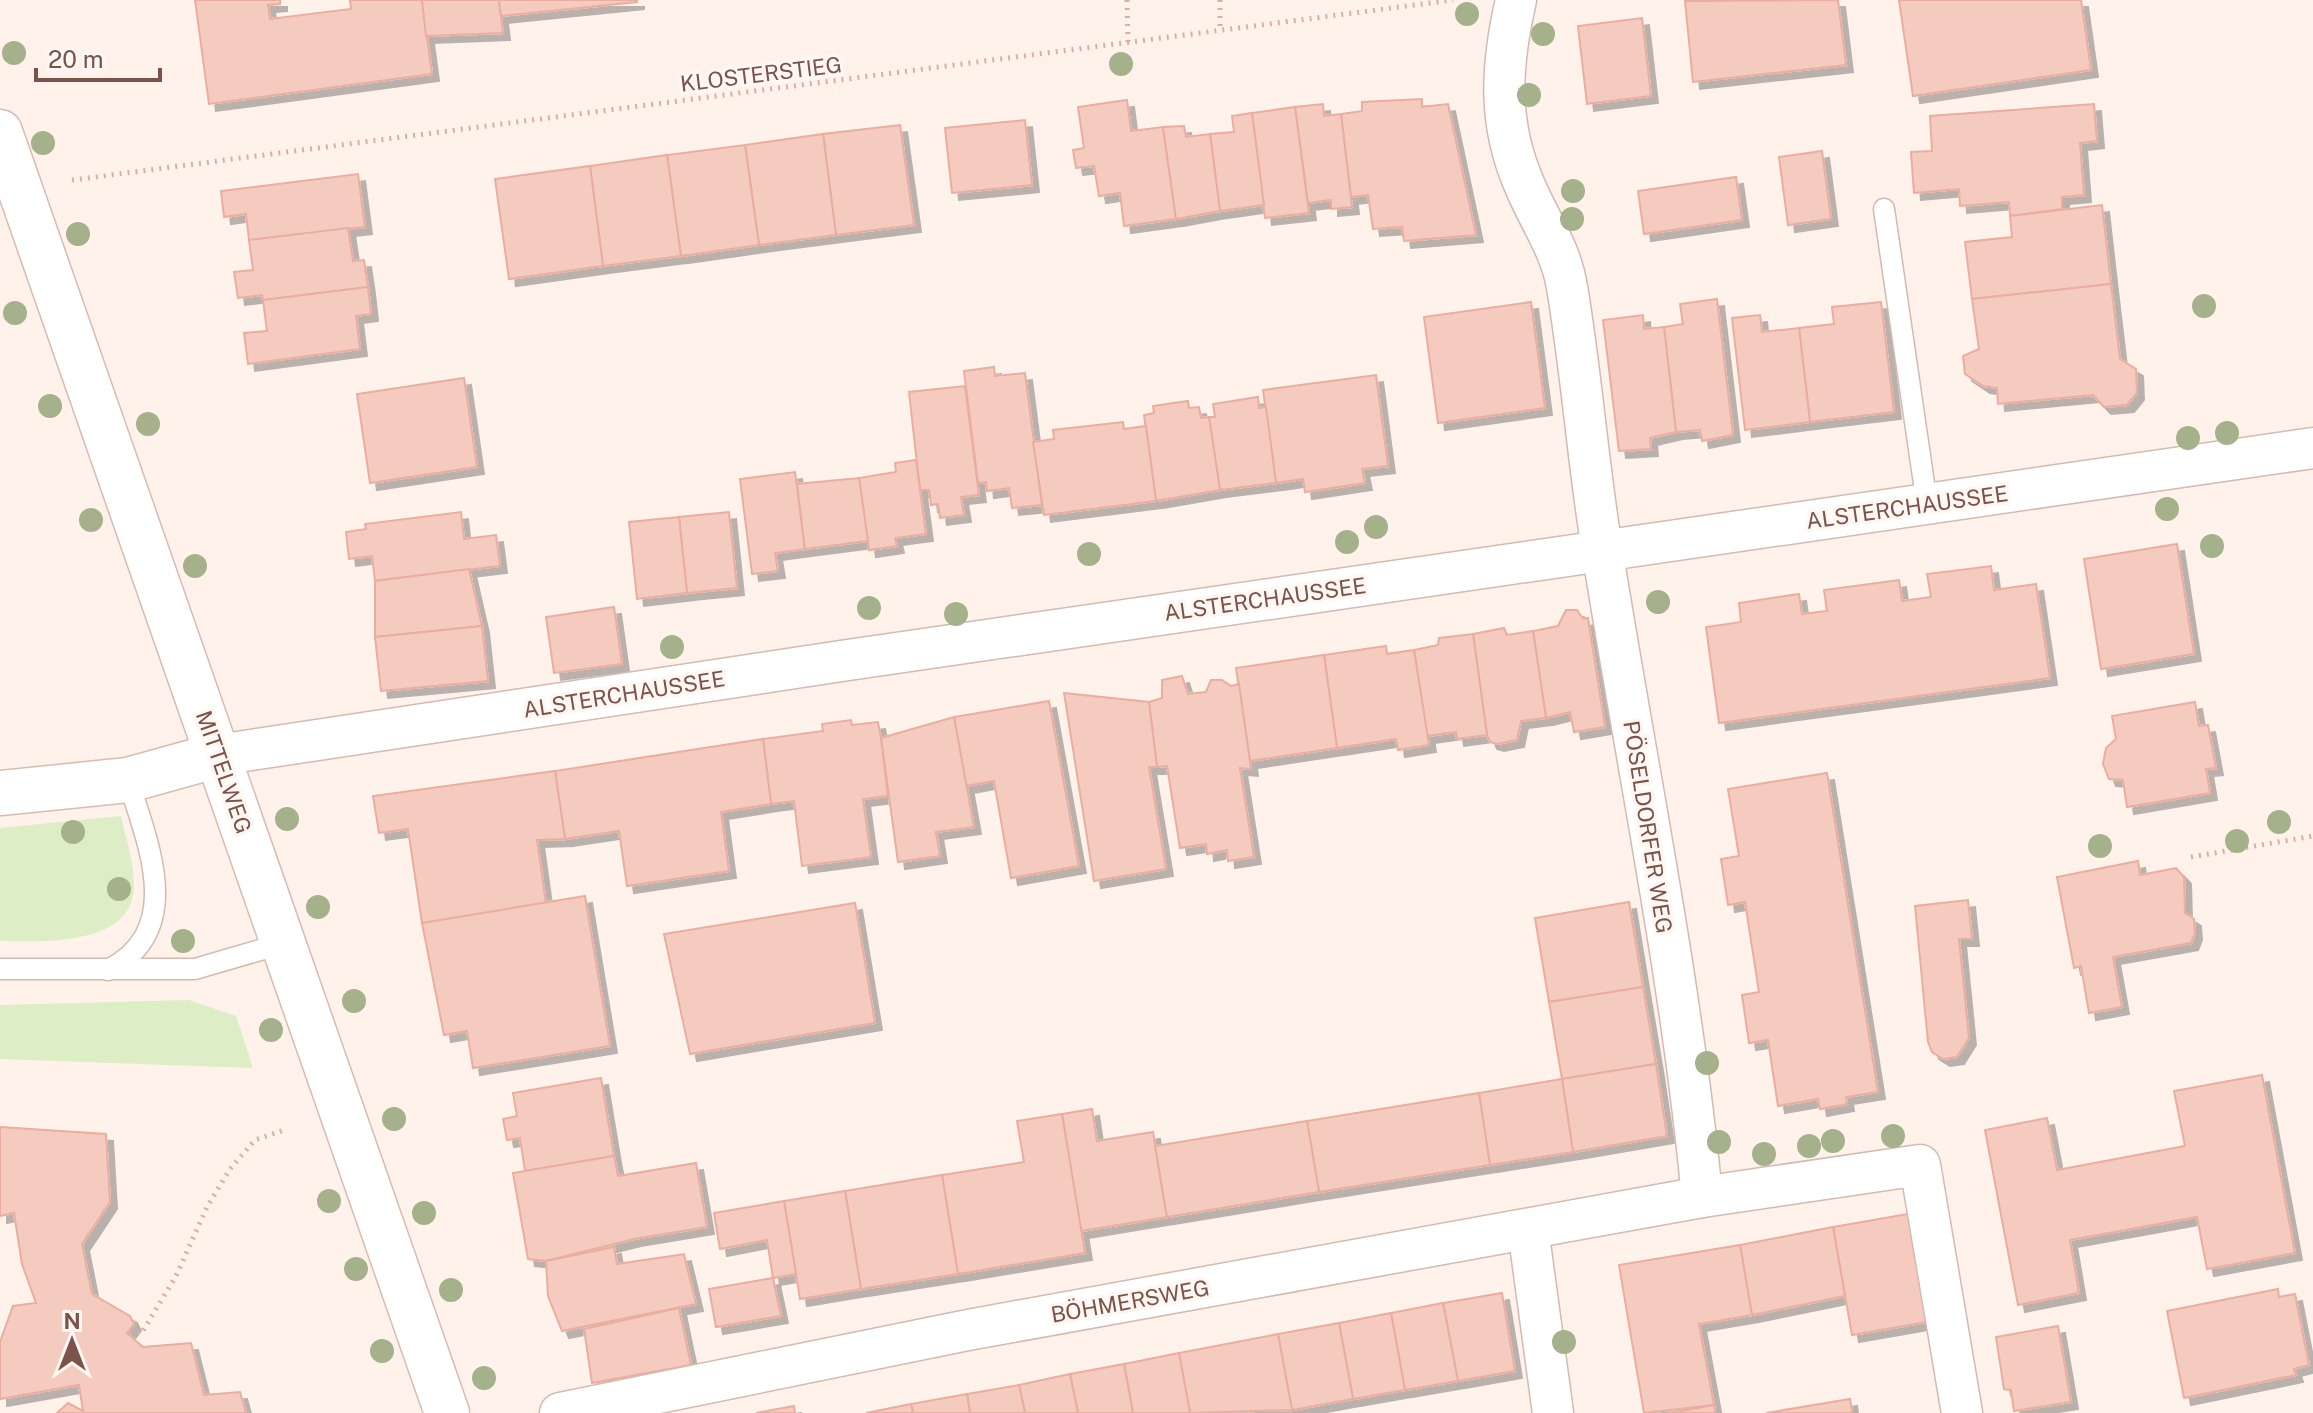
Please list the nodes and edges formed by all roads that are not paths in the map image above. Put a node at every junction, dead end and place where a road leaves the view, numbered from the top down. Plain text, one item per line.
1 (1516, 0) edge
2 (0, 132) edge
3 (1884, 209) dead end
4 (2313, 448) edge
5 (1927, 504) junction
6 (1602, 551) junction
7 (218, 755) junction
8 (128, 780) junction
9 (0, 793) edge
10 (284, 943) junction
11 (0, 969) edge
12 (108, 970) junction
13 (1702, 1197) junction
14 (1528, 1229) junction
15 (447, 1413) edge
16 (560, 1413) edge
17 (1553, 1413) edge
18 (1962, 1413) edge

1 - 6 street, PÖSELDORFER WEG
2 - 7 street, MITTELWEG
3 - 5 lane
4 - 5 street, ALSTERCHAUSSEE
5 - 6 street, ALSTERCHAUSSEE
6 - 7 street, ALSTERCHAUSSEE
6 - 13 street, PÖSELDORFER WEG
7 - 8 street
7 - 10 street, MITTELWEG
8 - 9 street
8 - 12 lane
10 - 12 lane
10 - 15 street, MITTELWEG
11 - 12 lane
13 - 14 street, BÖHMERSWEG
13 - 18 street
14 - 16 street, BÖHMERSWEG
14 - 17 street

